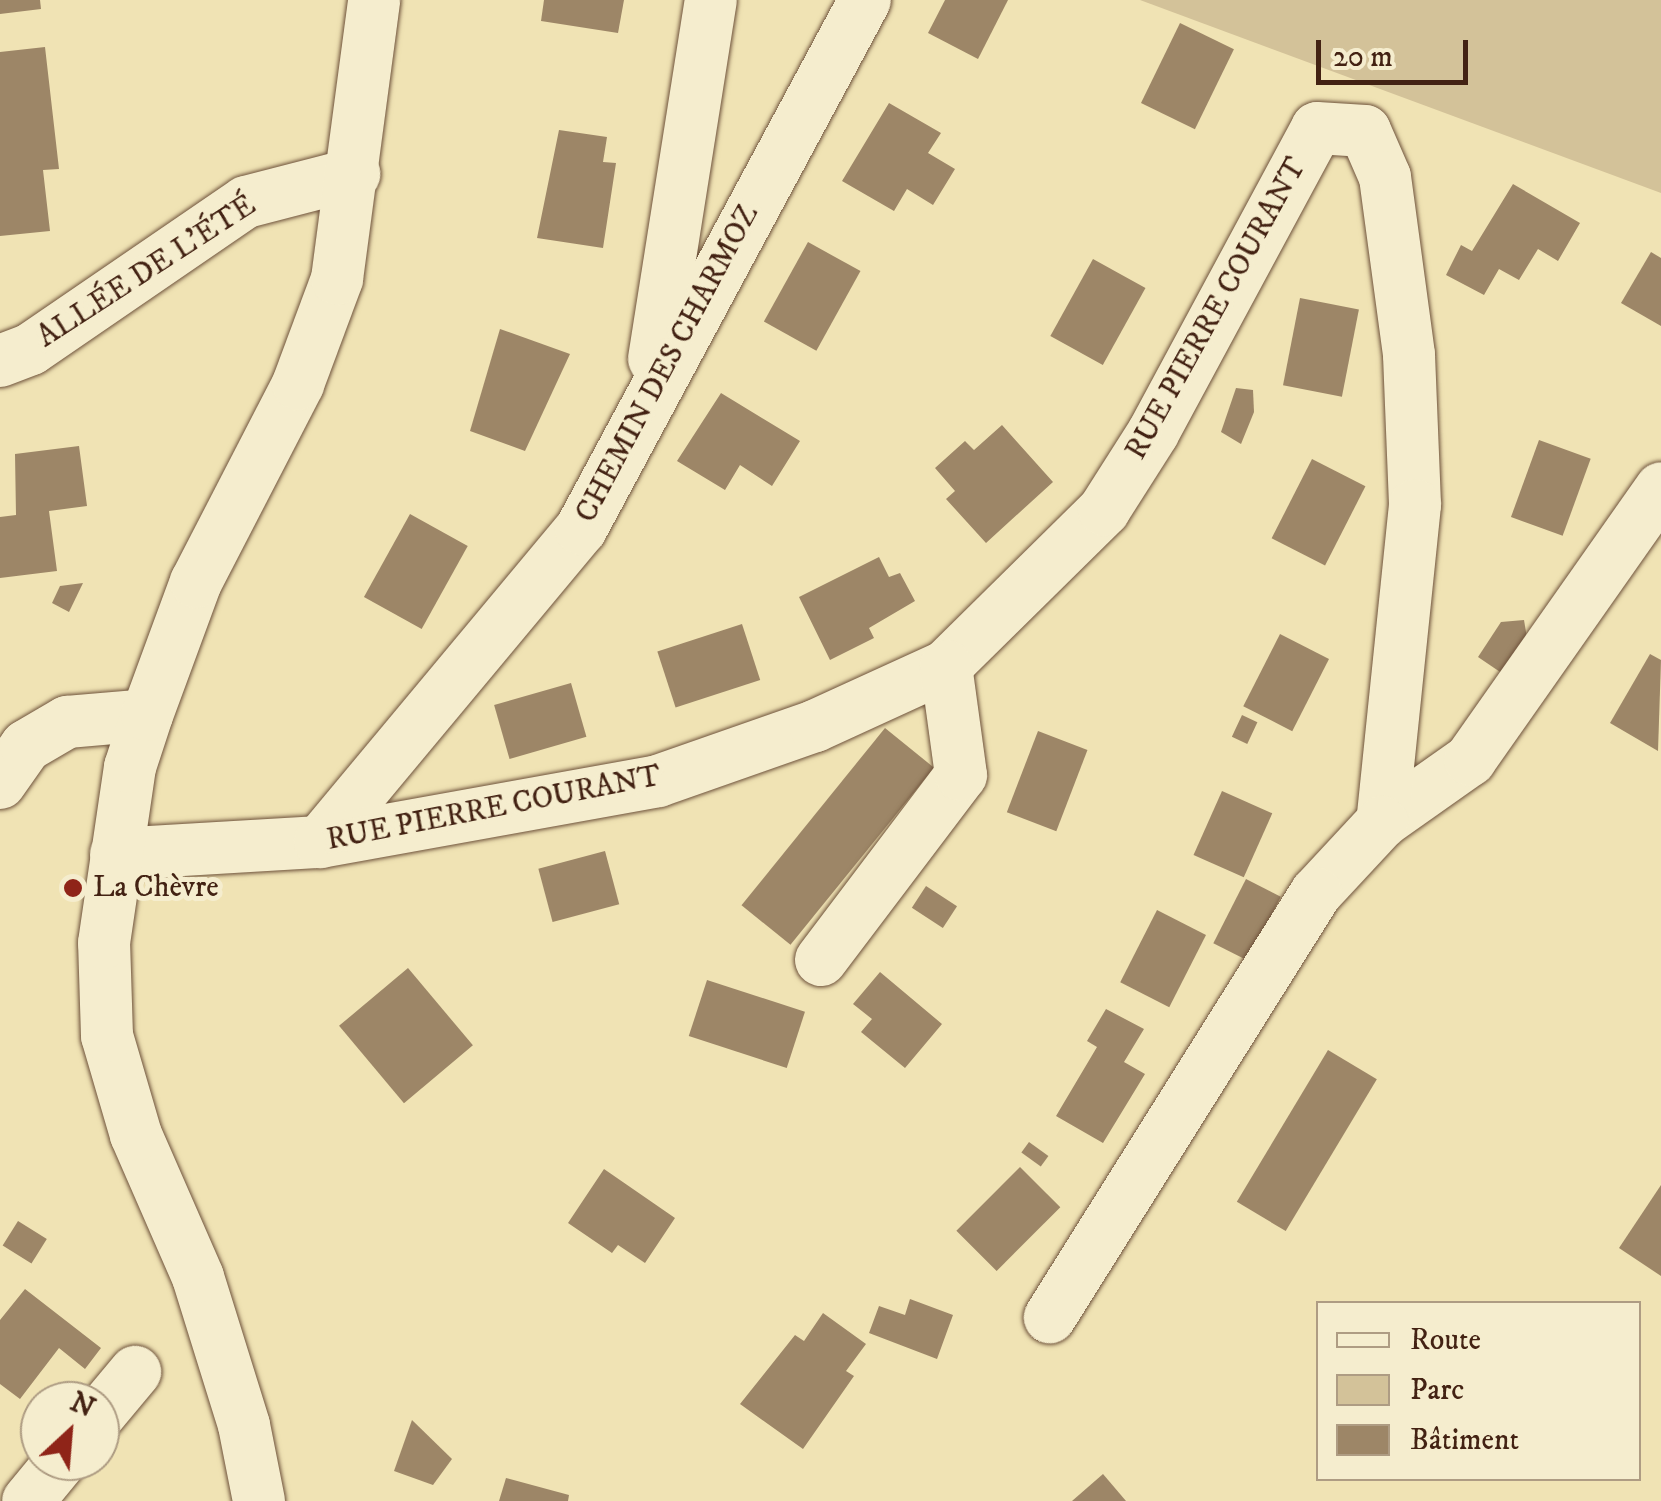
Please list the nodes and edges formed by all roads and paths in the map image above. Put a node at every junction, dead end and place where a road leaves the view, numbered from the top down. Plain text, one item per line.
1 (374, 0) edge
2 (711, 0) edge
3 (865, 0) edge
4 (354, 174) junction
5 (0, 361) edge
6 (649, 394) junction
7 (1661, 488) edge
8 (946, 666) junction
9 (147, 715) junction
10 (0, 782) edge
11 (1382, 822) junction
12 (320, 842) junction
13 (116, 854) junction
14 (821, 960) dead end
15 (1050, 1317) dead end
16 (135, 1372) dead end
17 (120, 1390) edge
18 (259, 1501) edge

1 - 4 street
2 - 6 street
3 - 6 street, CHEMIN DES CHARMOZ
4 - 5 street, ALLÉE DE L'ÉTÉ
4 - 9 street
6 - 12 street, CHEMIN DES CHARMOZ
7 - 11 street
8 - 11 street, RUE PIERRE COURANT
8 - 12 street, RUE PIERRE COURANT
8 - 14 street
9 - 10 street
9 - 13 street
11 - 15 street
12 - 13 street, RUE PIERRE COURANT
13 - 18 street
16 - 17 street

